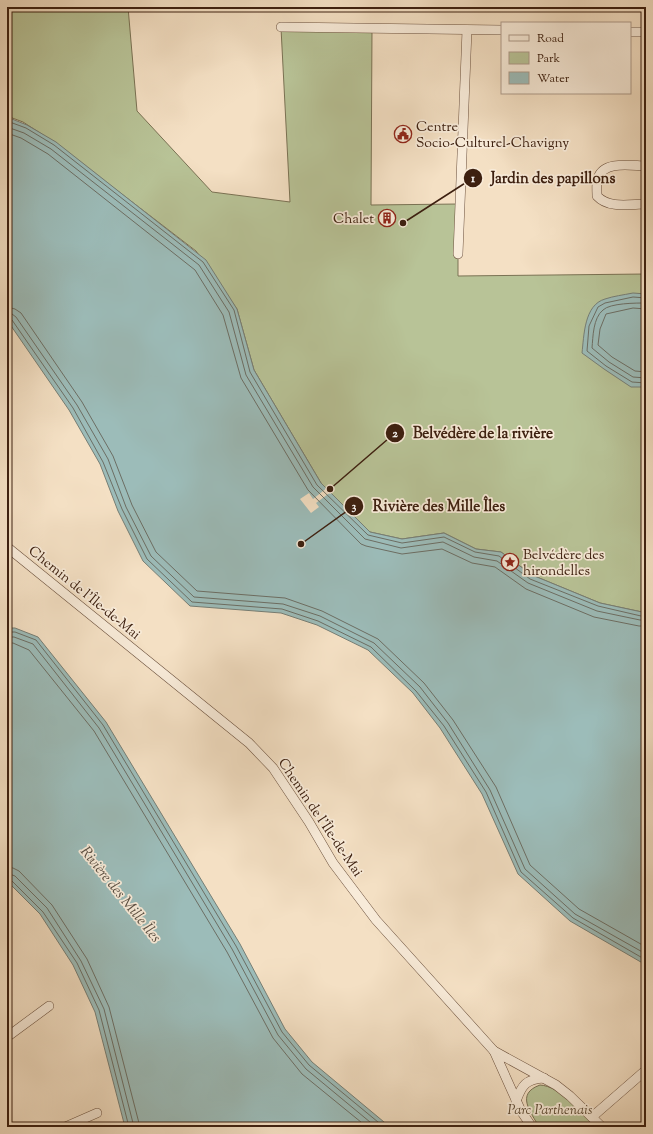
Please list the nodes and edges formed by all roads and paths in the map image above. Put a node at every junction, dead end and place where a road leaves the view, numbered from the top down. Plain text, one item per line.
1 (281, 27) dead end
2 (467, 30) junction
3 (501, 30) edge
4 (631, 32) edge
5 (646, 32) edge
6 (646, 166) edge
7 (646, 204) edge
8 (458, 254) dead end
9 (7, 547) edge
10 (50, 1006) dead end
11 (7, 1038) edge
12 (494, 1051) junction
13 (646, 1070) edge
14 (544, 1078) junction
15 (516, 1101) junction
16 (97, 1113) dead end
17 (592, 1117) junction
18 (65, 1127) edge
19 (532, 1127) edge
20 (602, 1127) edge

1 - 2 street
2 - 3 street
2 - 8 street
4 - 5 street
6 - 7 street
9 - 12 street, Chemin de l'Île-de-Mai
10 - 11 street
12 - 14 street, Chemin de l'Île-de-Mai
12 - 15 street, Chemin de l'Île-de-Mai
13 - 17 street
14 - 15 street
14 - 17 street, Chemin de l'Île-de-Mai
15 - 19 street, Chemin de l'Île-de-Mai
16 - 18 street
17 - 20 street, Chemin de l'Île-de-Mai

